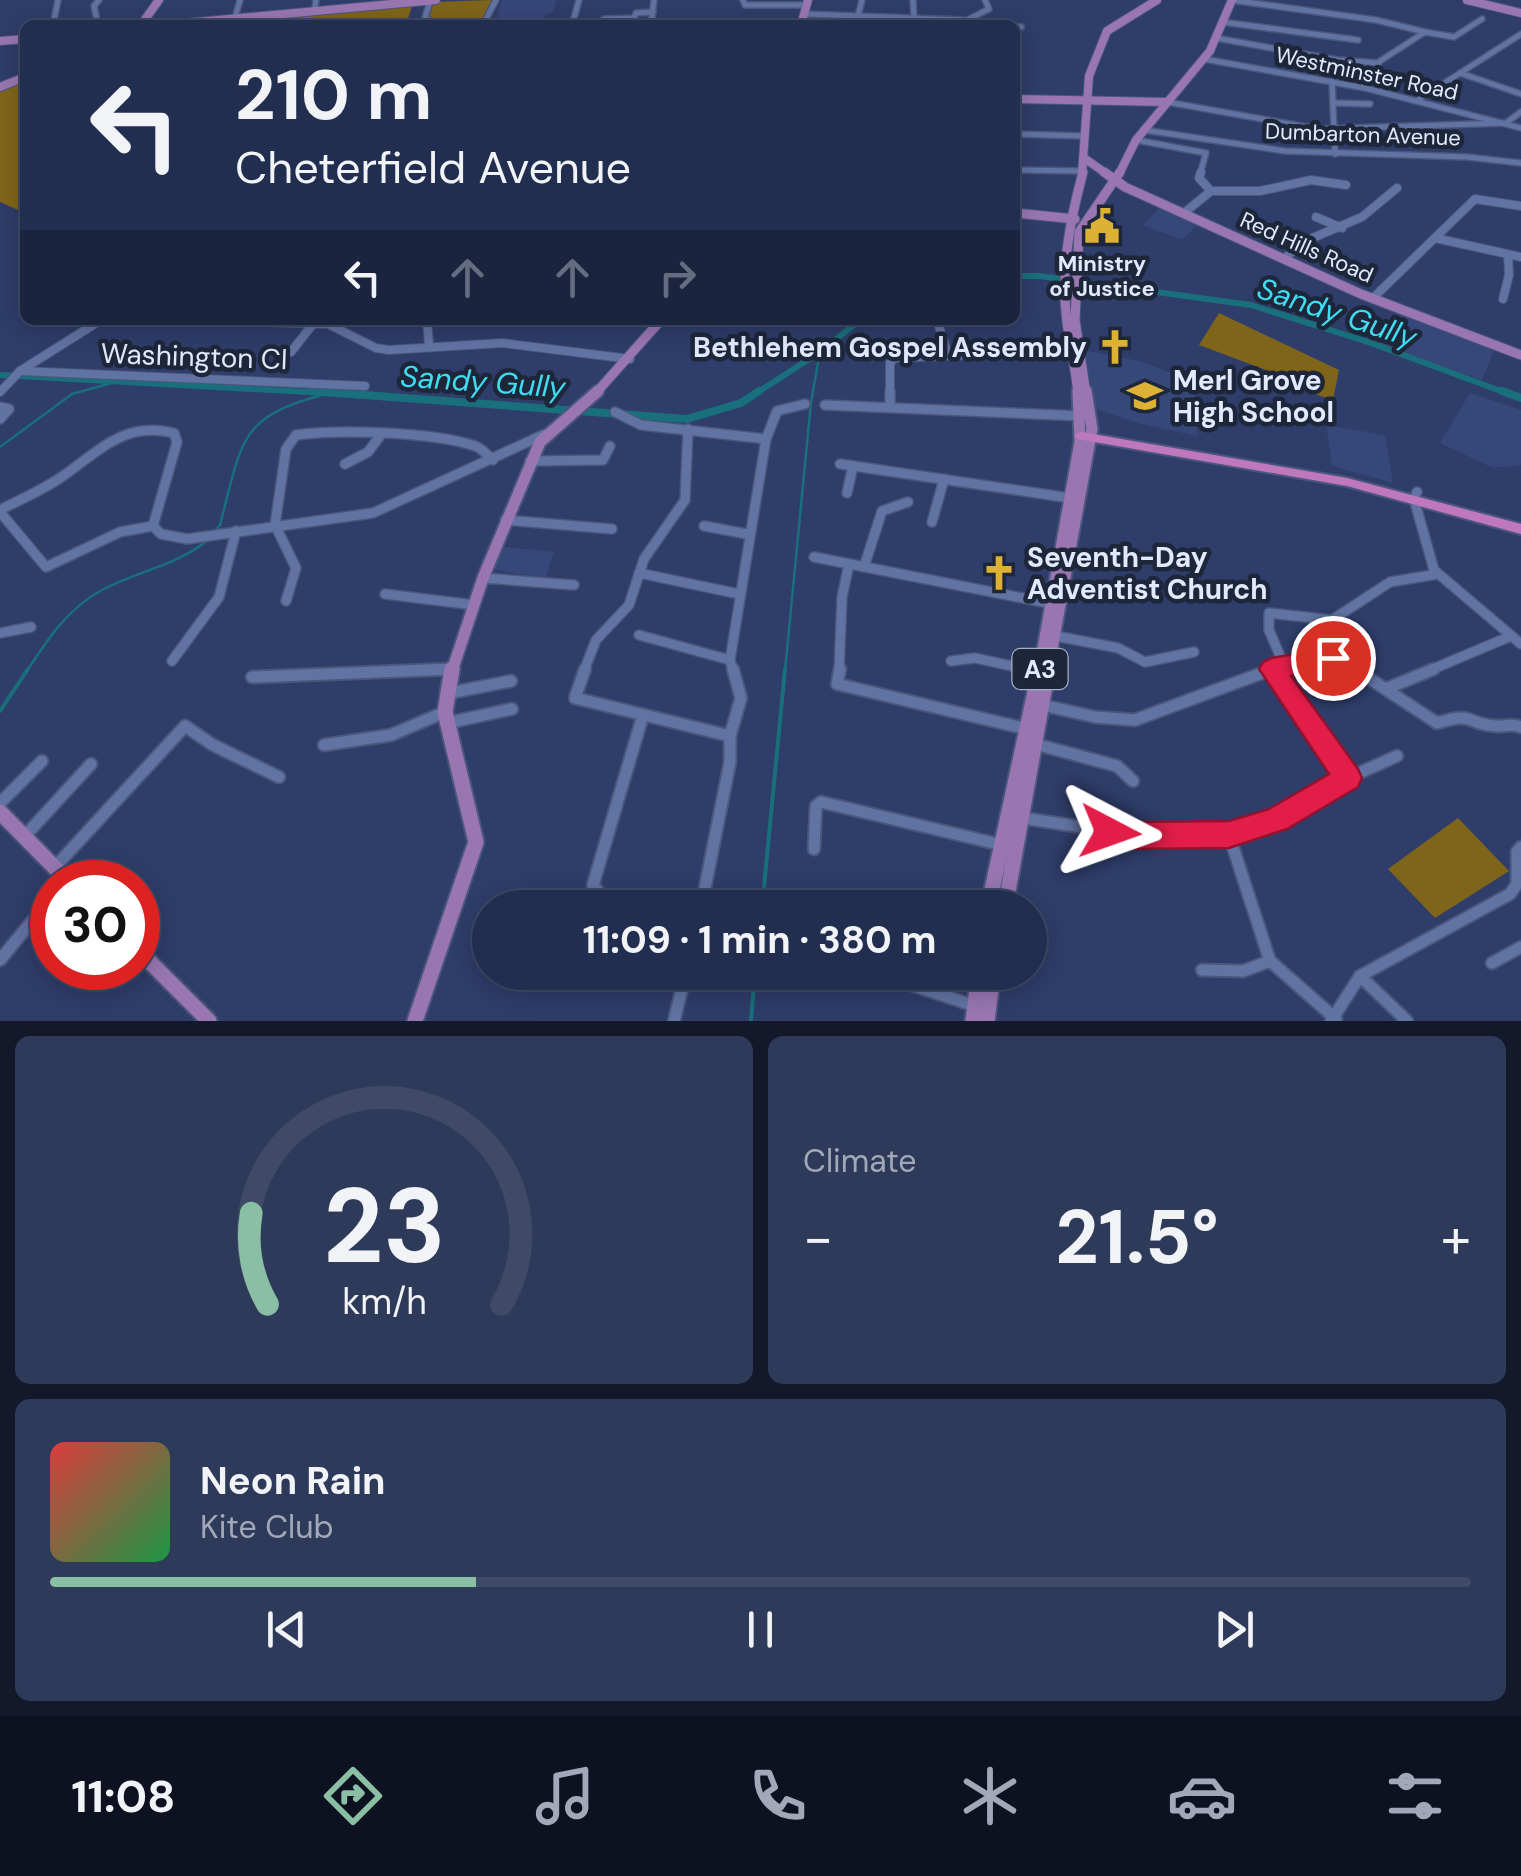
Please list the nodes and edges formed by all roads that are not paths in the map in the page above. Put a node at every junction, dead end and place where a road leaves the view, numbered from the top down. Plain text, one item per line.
1 (240, 0) edge
2 (289, 0) edge
3 (433, 0) edge
4 (654, 0) edge
5 (743, 0) edge
6 (862, 0) edge
7 (913, 0) edge
8 (986, 0) edge
9 (1156, 0) edge
10 (1231, 0) edge
11 (1467, 0) edge
12 (807, 2) edge
13 (386, 3) edge
14 (653, 12) junction
15 (1521, 13) edge
16 (288, 14) junction
17 (805, 14) junction
18 (855, 16) junction
19 (235, 18) junction
20 (914, 18) junction
21 (604, 19) dead end
22 (1482, 19) dead end
23 (215, 20) edge
24 (652, 20) edge
25 (803, 20) edge
26 (852, 20) edge
27 (967, 20) joint
28 (1222, 22) junction
29 (1425, 32) junction
30 (1519, 37) edge
31 (1216, 38) junction
32 (1358, 40) dead end
33 (1204, 59) junction
34 (1378, 63) junction
35 (1460, 73) junction
36 (1332, 81) junction
37 (1365, 88) junction
38 (1521, 94) edge
39 (1020, 99) edge
40 (1086, 100) junction
41 (1418, 100) junction
42 (1168, 102) junction
43 (1333, 103) junction
44 (1370, 104) dead end
45 (1521, 112) edge
46 (1506, 123) junction
47 (1334, 128) junction
48 (1521, 128) edge
49 (1144, 130) junction
50 (1020, 134) edge
51 (1084, 136) junction
52 (1136, 140) junction
53 (1336, 154) junction
54 (1084, 158) junction
55 (1521, 163) edge
56 (1122, 165) junction
57 (1020, 170) edge
58 (1083, 171) junction
59 (1114, 185) junction
60 (1346, 185) dead end
61 (1396, 188) dead end
62 (1212, 190) junction
63 (1141, 194) junction
64 (1521, 206) edge
65 (1020, 213) edge
66 (1184, 213) junction
67 (1042, 214) junction
68 (1316, 217) dead end
69 (1070, 218) junction
70 (1086, 220) junction
71 (1342, 228) junction
72 (1436, 238) junction
73 (1067, 248) junction
74 (1508, 255) junction
75 (1521, 257) edge
76 (1284, 258) junction
77 (1072, 275) junction
78 (1071, 291) junction
79 (1372, 298) junction
80 (1504, 300) dead end
81 (94, 325) edge
82 (311, 325) edge
83 (334, 325) edge
84 (428, 325) edge
85 (657, 325) edge
86 (938, 325) edge
87 (429, 345) junction
88 (1071, 351) junction
89 (291, 352) dead end
90 (948, 355) junction
91 (1521, 355) edge
92 (630, 358) junction
93 (20, 372) junction
94 (366, 386) dead end
95 (0, 392) edge
96 (805, 404) dead end
97 (824, 405) dead end
98 (890, 407) junction
99 (5, 408) edge
100 (614, 412) dead end
101 (0, 420) edge
102 (1086, 428) junction
103 (553, 429) junction
104 (688, 430) junction
105 (380, 436) junction
106 (766, 439) junction
107 (610, 446) dead end
108 (492, 460) junction
109 (530, 461) junction
110 (345, 464) dead end
111 (840, 464) dead end
112 (854, 466) junction
113 (944, 479) junction
114 (847, 493) dead end
115 (1415, 496) junction
116 (1070, 498) junction
117 (908, 502) dead end
118 (0, 511) edge
119 (505, 520) junction
120 (1521, 520) edge
121 (932, 522) dead end
122 (275, 525) junction
123 (154, 526) junction
124 (704, 526) dead end
125 (612, 529) dead end
126 (1521, 529) edge
127 (236, 531) junction
128 (748, 534) junction
129 (814, 557) dead end
130 (849, 564) junction
131 (864, 567) junction
132 (639, 573) junction
133 (1438, 574) junction
134 (484, 578) junction
135 (574, 586) dead end
136 (385, 594) dead end
137 (739, 594) junction
138 (286, 601) dead end
139 (1052, 604) junction
140 (474, 606) junction
141 (31, 627) dead end
142 (0, 633) edge
143 (639, 635) dead end
144 (1056, 636) junction
145 (1516, 640) edge
146 (1194, 652) dead end
147 (730, 660) junction
148 (172, 661) dead end
149 (951, 661) dead end
150 (1278, 667) junction
151 (452, 669) junction
152 (1039, 672) junction
153 (252, 677) dead end
154 (512, 681) dead end
155 (1388, 688) junction
156 (446, 693) junction
157 (1042, 704) junction
158 (512, 709) dead end
159 (643, 715) junction
160 (446, 717) junction
161 (1521, 728) edge
162 (1027, 729) junction
163 (730, 736) junction
164 (1034, 744) junction
165 (324, 745) dead end
166 (1398, 756) dead end
167 (42, 761) dead end
168 (91, 764) dead end
169 (279, 778) dead end
170 (1348, 778) junction
171 (1133, 781) dead end
172 (0, 803) edge
173 (0, 812) edge
174 (1022, 818) junction
175 (1229, 834) junction
176 (24, 837) junction
177 (1002, 846) junction
178 (1521, 847) edge
179 (814, 849) dead end
180 (47, 860) edge
181 (62, 860) edge
182 (1519, 887) edge
183 (596, 890) edge
184 (705, 890) edge
185 (992, 890) edge
186 (1008, 890) edge
187 (30, 924) edge
188 (1521, 948) edge
189 (0, 960) edge
190 (1270, 962) junction
191 (1492, 963) dead end
192 (1202, 970) dead end
193 (160, 972) edge
194 (1360, 976) junction
195 (682, 990) edge
196 (916, 990) edge
197 (991, 990) edge
198 (974, 1014) edge
199 (1334, 1019) edge
200 (208, 1021) edge
201 (415, 1021) edge
202 (674, 1021) edge
203 (987, 1021) edge
204 (1407, 1021) edge

1 - 19 street
2 - 16 street
3 - 13 main road
4 - 14 street
5 - 12 street
6 - 18 street
7 - 20 street
8 - 27 street
9 - 40 main road, A3
10 - 28 main road, A3
10 - 29 street
11 - 15 main road
12 - 17 main road
13 - 16 main road
14 - 21 street
14 - 24 street
16 - 19 main road
17 - 18 street
17 - 25 main road
18 - 20 street
18 - 26 street
19 - 23 main road
20 - 27 street
22 - 29 street
28 - 31 main road, A3
28 - 32 street
29 - 34 street
30 - 35 street
31 - 33 main road, A3
31 - 34 street
33 - 36 street, Westminster Road
33 - 42 main road, A3
34 - 37 street
35 - 38 street
35 - 41 street
36 - 37 street, Westminster Road
36 - 43 street
37 - 41 street, Westminster Road
39 - 40 main road
40 - 42 main road
40 - 51 main road, A3
41 - 46 street, Westminster Road
42 - 47 street
42 - 49 main road, A3
43 - 44 street
43 - 47 street
45 - 46 street
46 - 47 street
46 - 48 street, Westminster Road
47 - 53 street
49 - 52 main road, A3
49 - 53 street, Dumbarton Avenue
50 - 51 street
51 - 54 main road, A3
52 - 56 main road, A3
52 - 62 street
53 - 55 street, Dumbarton Avenue
54 - 58 main road, A3
54 - 59 main road
56 - 59 main road, A3
56 - 63 main road
57 - 58 street
58 - 69 main road, A3
59 - 63 main road, Red Hills Road
59 - 70 main road, A3
60 - 62 street
61 - 71 street
62 - 66 street
63 - 66 main road, Red Hills Road
64 - 72 street
65 - 67 main road
66 - 76 main road, Red Hills Road
67 - 69 main road
67 - 73 main road
68 - 71 street
69 - 70 main road
69 - 73 main road, A3
70 - 77 main road, A3
71 - 76 street
72 - 74 street
72 - 79 street
73 - 77 main road, A3
74 - 75 street
74 - 80 street
76 - 79 main road, Red Hills Road
77 - 78 main road, A3
78 - 88 main road, A3
78 - 102 main road, A3
79 - 91 main road, Red Hills Road
81 - 93 street
82 - 89 street
83 - 87 street
84 - 87 street
85 - 92 main road
86 - 90 street
87 - 92 street
88 - 90 street
88 - 102 main road, A3
90 - 98 street
92 - 103 main road
93 - 94 street, Washington Cl
93 - 95 street
96 - 106 street
97 - 98 street
98 - 102 street
99 - 101 street
100 - 104 street
102 - 115 highway
102 - 116 main road, A3
102 - 144 main road, A3
103 - 108 street
103 - 109 main road
104 - 106 street
104 - 132 street
105 - 108 street
105 - 110 street
105 - 122 street
106 - 128 street
107 - 109 street
108 - 122 street
109 - 119 main road
111 - 112 street
112 - 113 street
112 - 114 street
113 - 116 street
113 - 121 street
115 - 120 highway
115 - 126 highway
115 - 133 street
116 - 139 main road, A3
117 - 131 street
118 - 123 street
118 - 123 street
119 - 125 street
119 - 134 main road
122 - 127 street
122 - 138 street
123 - 127 street
124 - 128 street
127 - 148 street
128 - 137 street
129 - 130 street
130 - 131 street
130 - 162 street
131 - 139 street
132 - 137 street
132 - 159 street
133 - 145 street
133 - 150 street
134 - 135 street
134 - 140 main road
136 - 140 street
137 - 147 street
139 - 152 main road, A3
140 - 151 main road
141 - 142 street
143 - 147 street
144 - 146 street
144 - 157 main road, A3
145 - 155 street
147 - 163 street
149 - 152 street
150 - 155 street
150 - 157 street
150 - 170 street
151 - 153 street
151 - 156 main road
152 - 162 main road, A3
154 - 156 street
155 - 161 street
156 - 160 main road
157 - 164 main road, A3
158 - 160 street
159 - 163 street
159 - 183 street
160 - 165 street
160 - 201 main road
162 - 177 main road, A3
163 - 184 street
164 - 171 street
164 - 174 main road, A3
166 - 170 street
167 - 172 street
168 - 176 street
169 - 181 street
170 - 175 street
173 - 176 main road
174 - 175 street
174 - 186 main road, A3
175 - 190 street
176 - 180 main road
177 - 179 street
177 - 185 main road, A3
178 - 182 street
182 - 194 street
187 - 189 street
188 - 191 street
190 - 192 street
190 - 199 street
193 - 200 main road
194 - 199 street
194 - 204 street
195 - 202 street
196 - 198 street
197 - 203 main road

